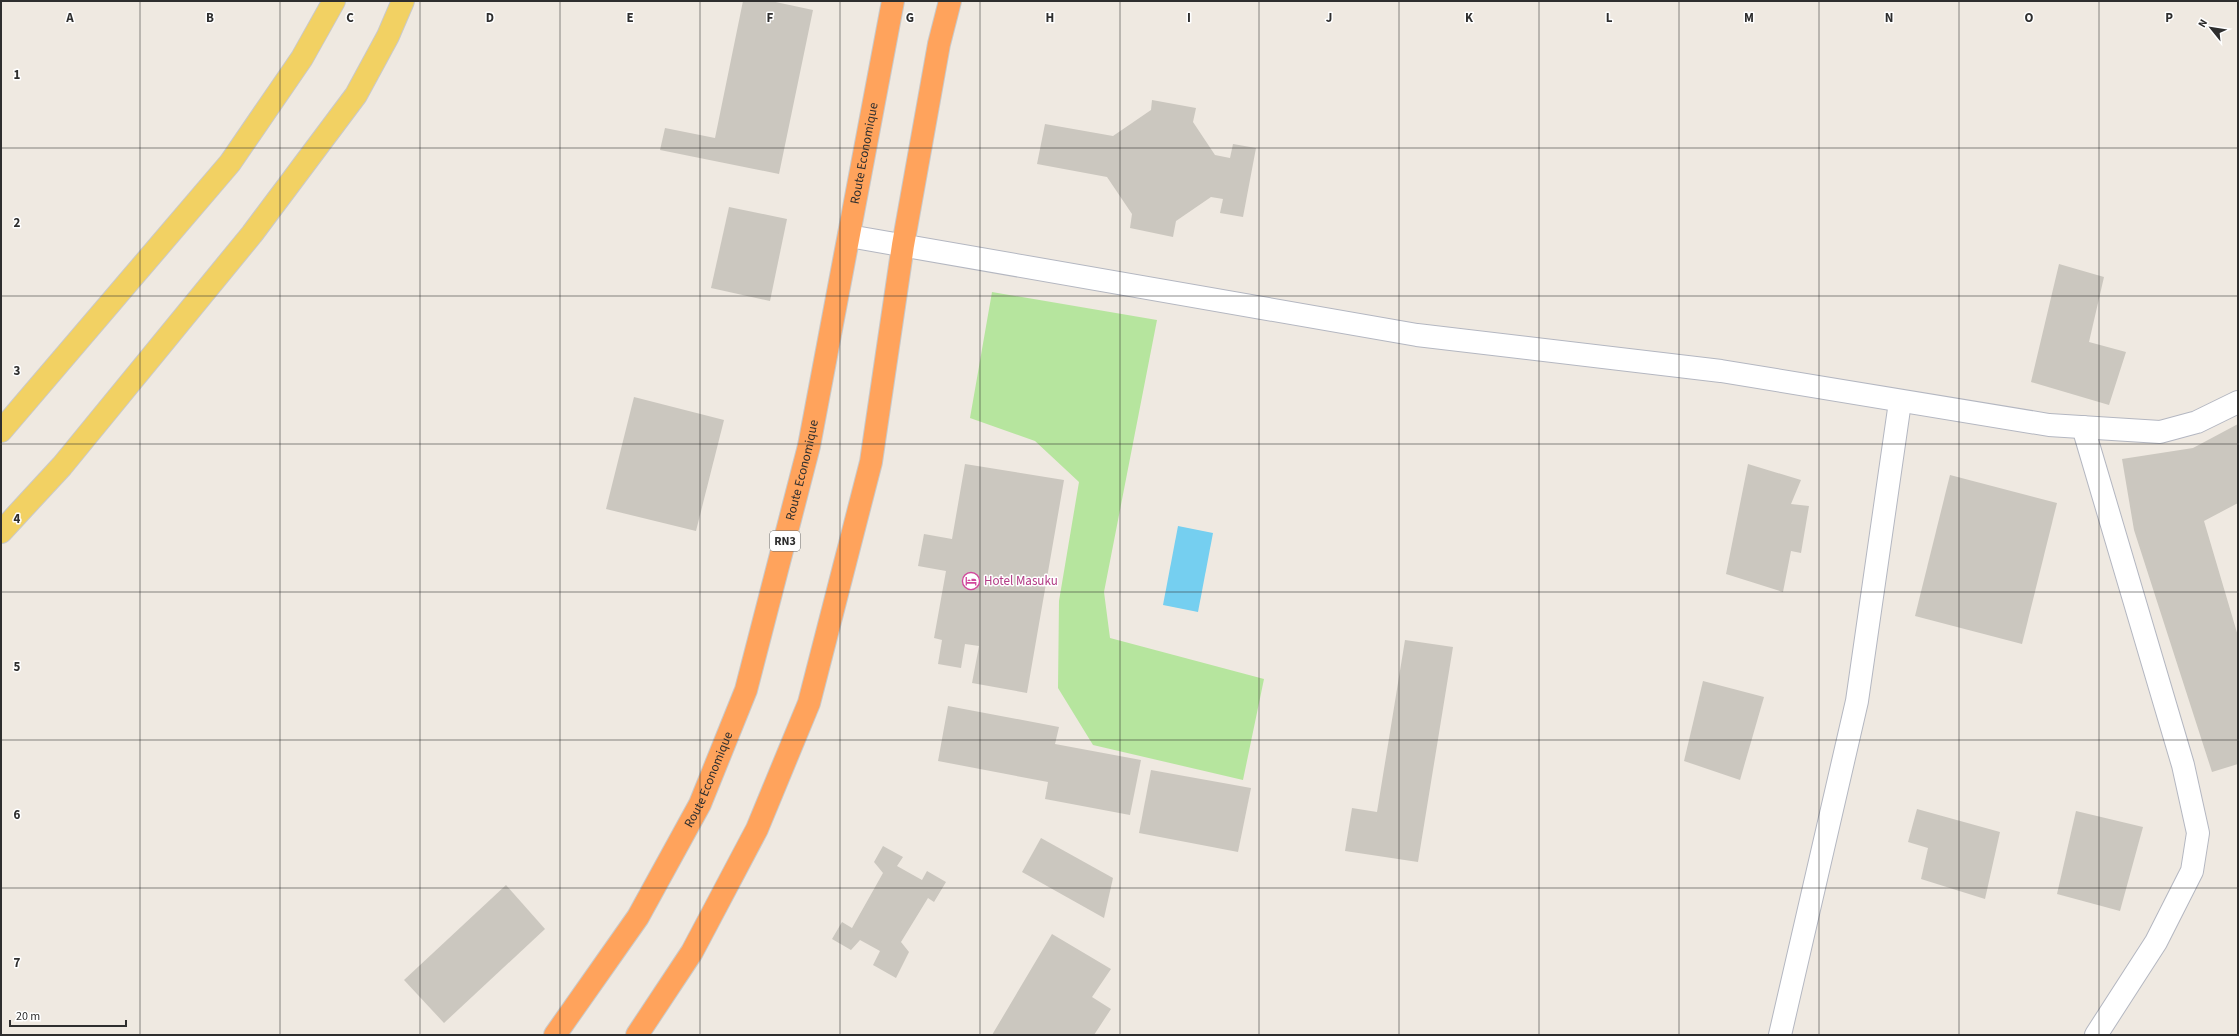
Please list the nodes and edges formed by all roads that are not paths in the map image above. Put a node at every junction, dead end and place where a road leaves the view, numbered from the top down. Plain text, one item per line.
1 (334, 1) edge
2 (403, 1) edge
3 (893, 1) edge
4 (950, 1) edge
5 (849, 236) junction
6 (903, 245) junction
7 (1900, 402) junction
8 (2238, 402) edge
9 (2083, 427) junction
10 (1, 431) edge
11 (1, 532) edge
12 (555, 1035) edge
13 (637, 1035) edge
14 (1780, 1035) edge
15 (2096, 1035) edge

1 - 10 main road
2 - 11 main road
3 - 5 highway, Route Economique / RN3
4 - 6 highway
5 - 6 street
5 - 12 highway, Route Economique / RN3
6 - 7 street
6 - 13 highway
7 - 9 street
7 - 14 street
8 - 9 street
9 - 15 street

